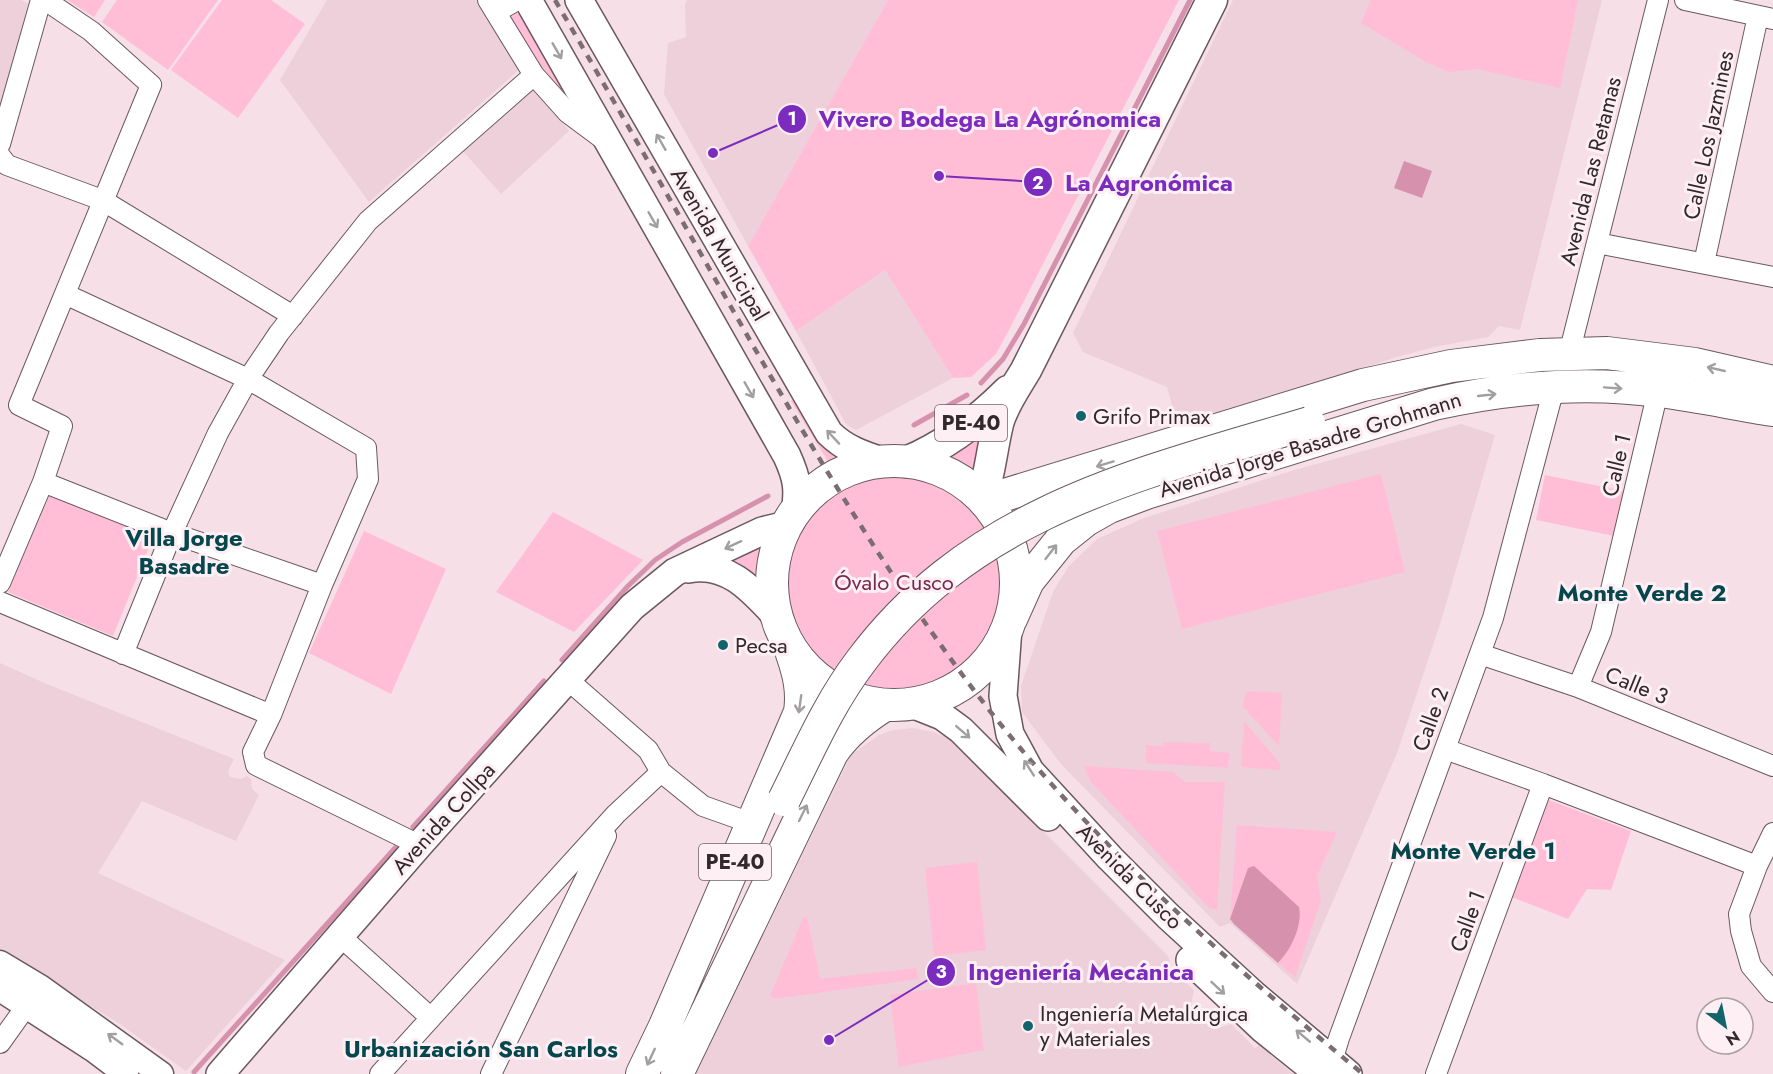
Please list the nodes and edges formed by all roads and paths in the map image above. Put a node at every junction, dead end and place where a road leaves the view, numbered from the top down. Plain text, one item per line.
1 (43, 0) edge
2 (517, 0) edge
3 (528, 0) edge
4 (579, 0) edge
5 (1212, 0) edge
6 (1658, 0) edge
7 (1684, 0) edge
8 (492, 6) edge
9 (1766, 17) edge
10 (534, 75) junction
11 (0, 144) edge
12 (610, 144) junction
13 (0, 156) edge
14 (102, 200) junction
15 (1597, 243) junction
16 (1704, 264) junction
17 (1773, 277) edge
18 (65, 294) junction
19 (293, 316) junction
20 (1569, 354) junction
21 (1026, 370) junction
22 (1423, 372) junction
23 (248, 379) junction
24 (1773, 382) edge
25 (1554, 388) junction
26 (1658, 391) junction
27 (1434, 404) junction
28 (1773, 410) edge
29 (1309, 423) junction
30 (896, 462) junction
31 (43, 482) junction
32 (983, 499) junction
33 (791, 519) junction
34 (172, 533) junction
35 (675, 572) junction
36 (0, 583) edge
37 (322, 585) junction
38 (0, 602) edge
39 (776, 616) junction
40 (1009, 624) junction
41 (790, 647) junction
42 (123, 654) junction
43 (1480, 654) junction
44 (567, 679) junction
45 (1578, 687) junction
46 (899, 705) junction
47 (271, 715) junction
48 (1445, 749) junction
49 (1773, 766) edge
50 (661, 772) junction
51 (1543, 784) junction
52 (784, 800) junction
53 (616, 814) junction
54 (751, 823) junction
55 (1773, 833) edge
56 (418, 845) junction
57 (1757, 866) junction
58 (340, 936) junction
59 (0, 963) edge
60 (0, 989) edge
61 (1773, 992) edge
62 (34, 996) junction
63 (430, 1018) junction
64 (665, 1026) junction
65 (698, 1030) junction
66 (0, 1043) edge
67 (1333, 1070) edge
68 (126, 1074) edge
69 (161, 1074) edge
70 (220, 1074) edge
71 (380, 1074) edge
72 (491, 1074) edge
73 (642, 1074) edge
74 (677, 1074) edge
75 (1436, 1074) edge

1 - 11 street
1 - 14 street
2 - 8 street
3 -> 12 main road, Avenida Municipal
30 -> 4 main road, Avenida Municipal
5 - 21 main road, PE-40
6 - 15 street, Avenida Las Retamas
7 - 9 street
8 - 10 street, Avenida Municipal
9 - 16 street, Calle Los Jazmines
10 - 12 street, Avenida Municipal
10 - 19 street
12 -> 33 main road, Avenida Municipal
13 - 14 street
14 - 18 street
14 - 19 street
15 - 16 street
15 - 20 street, Avenida Las Retamas
16 - 17 street
18 - 23 street
18 - 31 street
19 - 23 street
20 - 22 highway, Avenida Jorge Basadre Grohmann
24 -> 20 highway, Avenida Jorge Basadre Grohmann
21 - 30 main road, PE-40
21 - 32 main road, PE-40
22 - 29 highway
22 -> 32 highway, Avenida Jorge Basadre Grohmann
23 - 34 street
23 - 37 street
25 -> 26 highway, Avenida Jorge Basadre Grohmann
27 -> 25 highway, Avenida Jorge Basadre Grohmann
25 - 43 street, Calle 2
26 - 28 highway, Avenida Jorge Basadre Grohmann
26 - 45 street, Calle 1
27 - 29 highway
40 -> 27 highway, Avenida Jorge Basadre Grohmann
29 - 52 highway, bridge
30 - 32 highway
30 - 33 highway
31 - 34 street
31 - 36 street
32 - 40 highway
33 -> 35 main road, Avenida Collpa
33 - 39 highway
34 - 37 street
34 - 42 street
35 - 39 main road
35 - 44 main road, Avenida Collpa
37 - 47 street
38 - 42 street
39 - 41 highway
40 - 46 highway
67 -> 40 main road, Avenida Cusco
41 - 46 highway
41 -> 54 highway, PE-40
42 - 47 street
43 - 45 street, Calle 3
43 - 48 street, Calle 2
44 - 50 street
44 - 56 main road, Avenida Collpa
45 - 49 street, Calle 3
65 -> 46 highway, PE-40
46 -> 67 main road, Avenida Cusco
47 - 56 street
48 - 51 street
48 - 67 street, Calle 2
50 - 53 street
50 - 54 street
51 - 57 street
51 - 75 street, Calle 1
52 - 64 highway
52 - 65 highway
53 - 63 street
53 - 72 street
54 - 64 highway, PE-40
55 - 57 street
56 - 58 main road, Avenida Collpa
57 - 61 street
58 - 63 street
58 - 70 main road, Avenida Collpa
59 - 62 street
60 - 62 street
62 - 66 street
62 - 68 street
69 -> 62 street
63 - 71 street
64 -> 73 highway, PE-40
65 - 74 highway, PE-40

